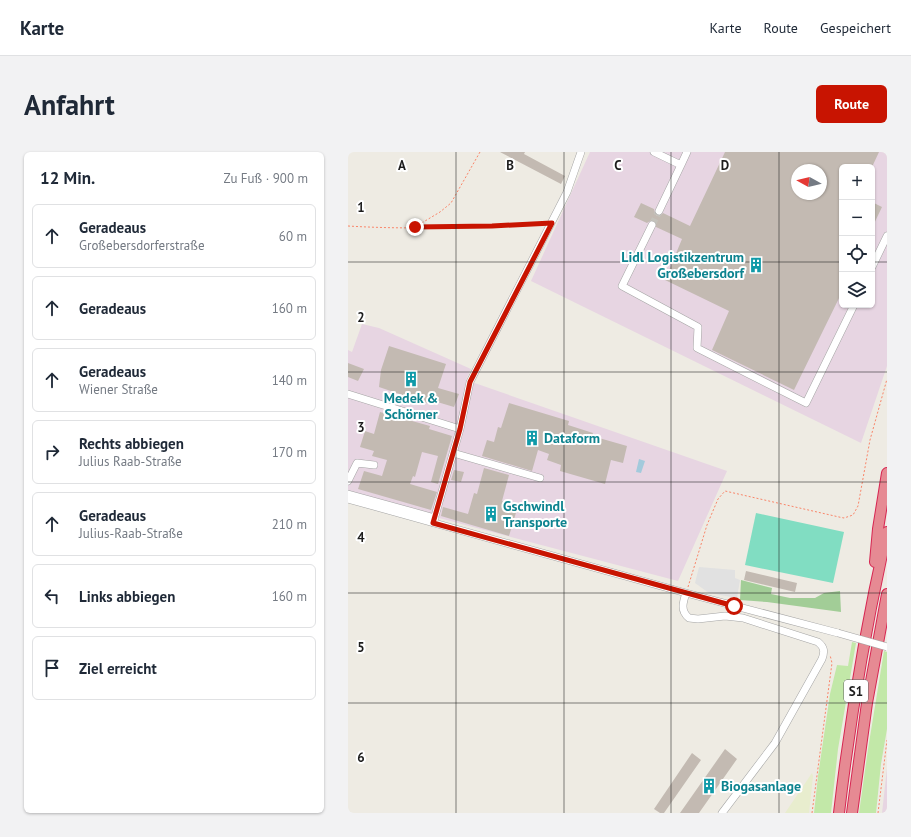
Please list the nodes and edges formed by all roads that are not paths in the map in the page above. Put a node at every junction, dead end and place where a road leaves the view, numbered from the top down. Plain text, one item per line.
1 (581, 152) edge
2 (654, 152) edge
3 (687, 152) edge
4 (681, 165) junction
5 (659, 211) tunnel mouth
6 (652, 225) tunnel mouth
7 (887, 236) edge
8 (875, 261) edge
9 (853, 308) edge
10 (348, 394) edge
11 (460, 429) junction
12 (453, 453) junction
13 (374, 465) dead end
14 (887, 473) edge
15 (540, 478) dead end
16 (348, 481) edge
17 (348, 494) edge
18 (348, 499) edge
19 (434, 520) junction
20 (887, 532) edge
21 (686, 593) junction
22 (887, 594) edge
23 (873, 596) junction
24 (887, 647) edge
25 (722, 813) edge
26 (839, 813) edge
27 (852, 813) edge

1 - 11 street
2 - 4 street
3 - 4 street
4 - 5 street
6 - 9 street
7 - 8 street
10 - 11 street
11 - 12 street
12 - 15 street
12 - 19 street
13 - 16 street
14 - 23 highway
17 - 19 street
18 - 19 street
19 - 21 street
20 - 23 highway, S1
21 - 24 street, bridge
21 - 25 street
22 - 27 highway, S1
23 - 26 highway, S1

